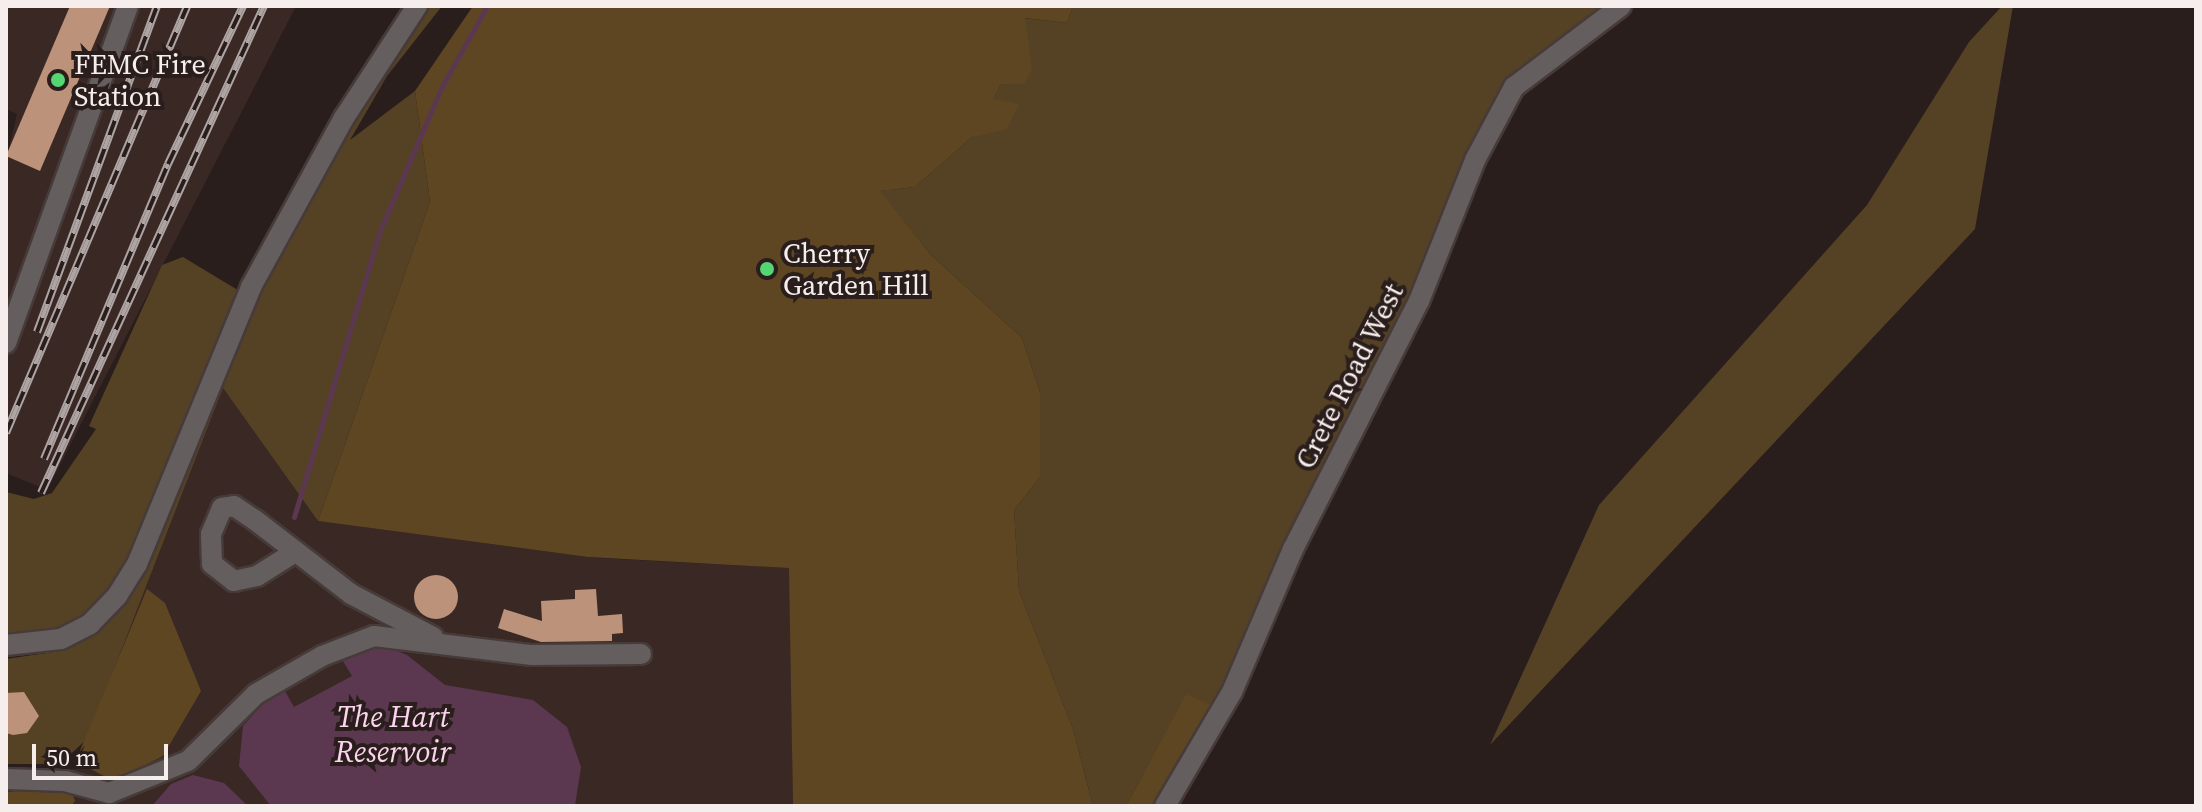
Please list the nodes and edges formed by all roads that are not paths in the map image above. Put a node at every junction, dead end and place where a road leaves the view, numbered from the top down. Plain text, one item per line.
1 (128, 6) edge
2 (417, 6) edge
3 (1621, 6) edge
4 (6, 343) edge
5 (295, 552) dead end
6 (441, 641) junction
7 (6, 645) edge
8 (641, 654) dead end
9 (6, 779) edge
10 (1165, 806) edge

1 - 4 street
2 - 7 street
3 - 10 street, Crete Road West
5 - 6 street
6 - 8 street
6 - 9 street

